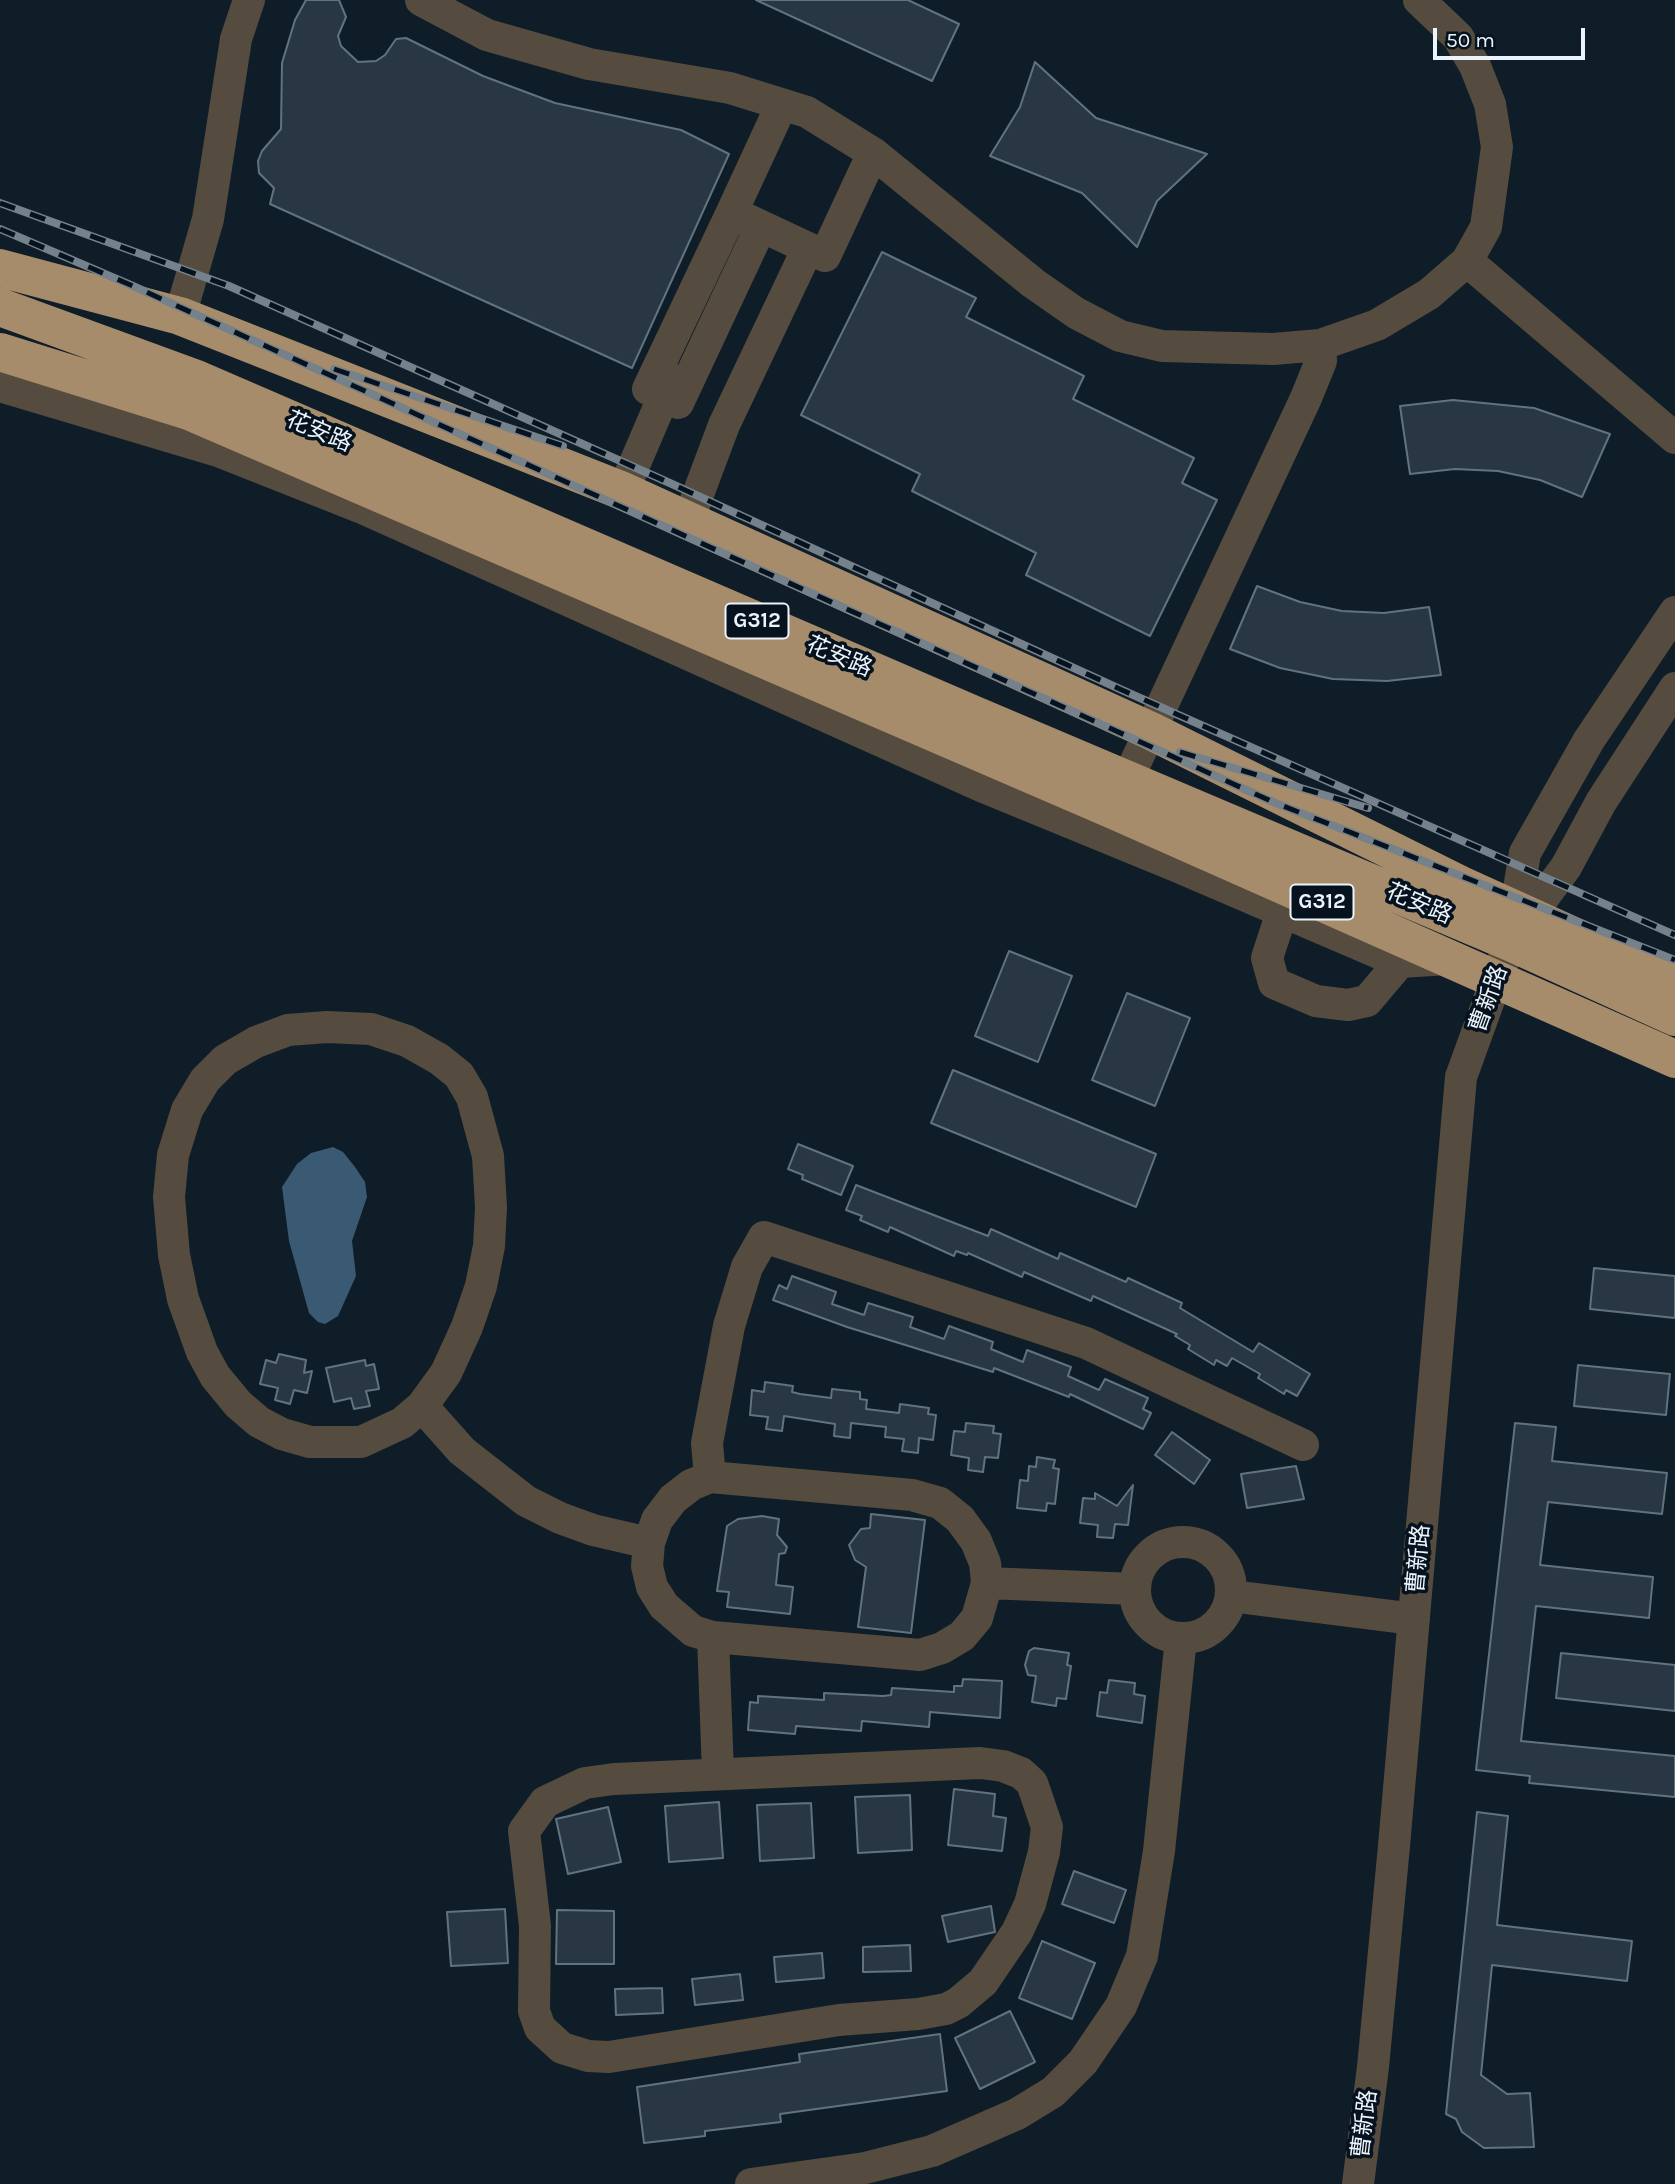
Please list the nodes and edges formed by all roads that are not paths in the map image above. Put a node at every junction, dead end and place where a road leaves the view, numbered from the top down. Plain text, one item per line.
1 (249, 0) edge
2 (421, 0) edge
3 (1419, 0) edge
4 (782, 104) junction
5 (873, 153) junction
6 (746, 219) junction
7 (808, 248) junction
8 (1467, 261) junction
9 (0, 268) edge
10 (0, 307) edge
11 (180, 316) junction
12 (1320, 345) junction
13 (0, 352) edge
14 (0, 386) edge
15 (1675, 438) edge
16 (623, 491) junction
17 (688, 521) junction
18 (1675, 612) edge
19 (1675, 688) edge
20 (1151, 731) junction
21 (1130, 774) dead end
22 (1283, 912) junction
23 (1519, 922) junction
24 (1449, 959) junction
25 (1400, 962) junction
26 (1496, 980) junction
27 (1675, 982) edge
28 (1675, 1017) edge
29 (1675, 1059) edge
30 (422, 1406) junction
31 (1303, 1445) dead end
32 (710, 1477) junction
33 (649, 1543) junction
34 (987, 1583) junction
35 (1134, 1588) junction
36 (1231, 1596) junction
37 (1414, 1619) junction
38 (713, 1637) junction
39 (1181, 1638) junction
40 (718, 1774) junction
41 (751, 2184) edge
42 (1358, 2184) edge

1 - 11 street
2 - 4 street
3 - 8 street
4 - 5 street
4 - 6 street
5 - 7 street
5 - 12 street
6 - 7 street
6 - 16 street
7 - 17 street
8 - 12 street
8 - 15 street
9 - 11 highway
10 - 23 highway, 花安路 / G312
11 - 16 highway
12 - 20 street
13 - 24 highway, 花安路 / G312
14 - 22 street
16 - 17 highway
17 - 20 highway
18 - 23 street
19 - 23 street
20 - 21 street
20 - 23 highway
22 - 25 street
22 - 25 street
23 - 26 street, 曹新路
23 - 27 highway
23 - 28 highway, 花安路 / G312
24 - 25 street
24 - 26 highway, 花安路 / G312
26 - 29 highway, 花安路 / G312
26 - 37 street, 曹新路
30 - 30 street
30 - 33 street
31 - 32 street
32 - 33 street
32 - 34 street
33 - 38 street
34 - 35 street
34 - 38 street
35 - 36 street
35 - 39 street
36 - 37 street
36 - 39 street
37 - 42 street, 曹新路
38 - 40 street
39 - 41 street
40 - 40 street

